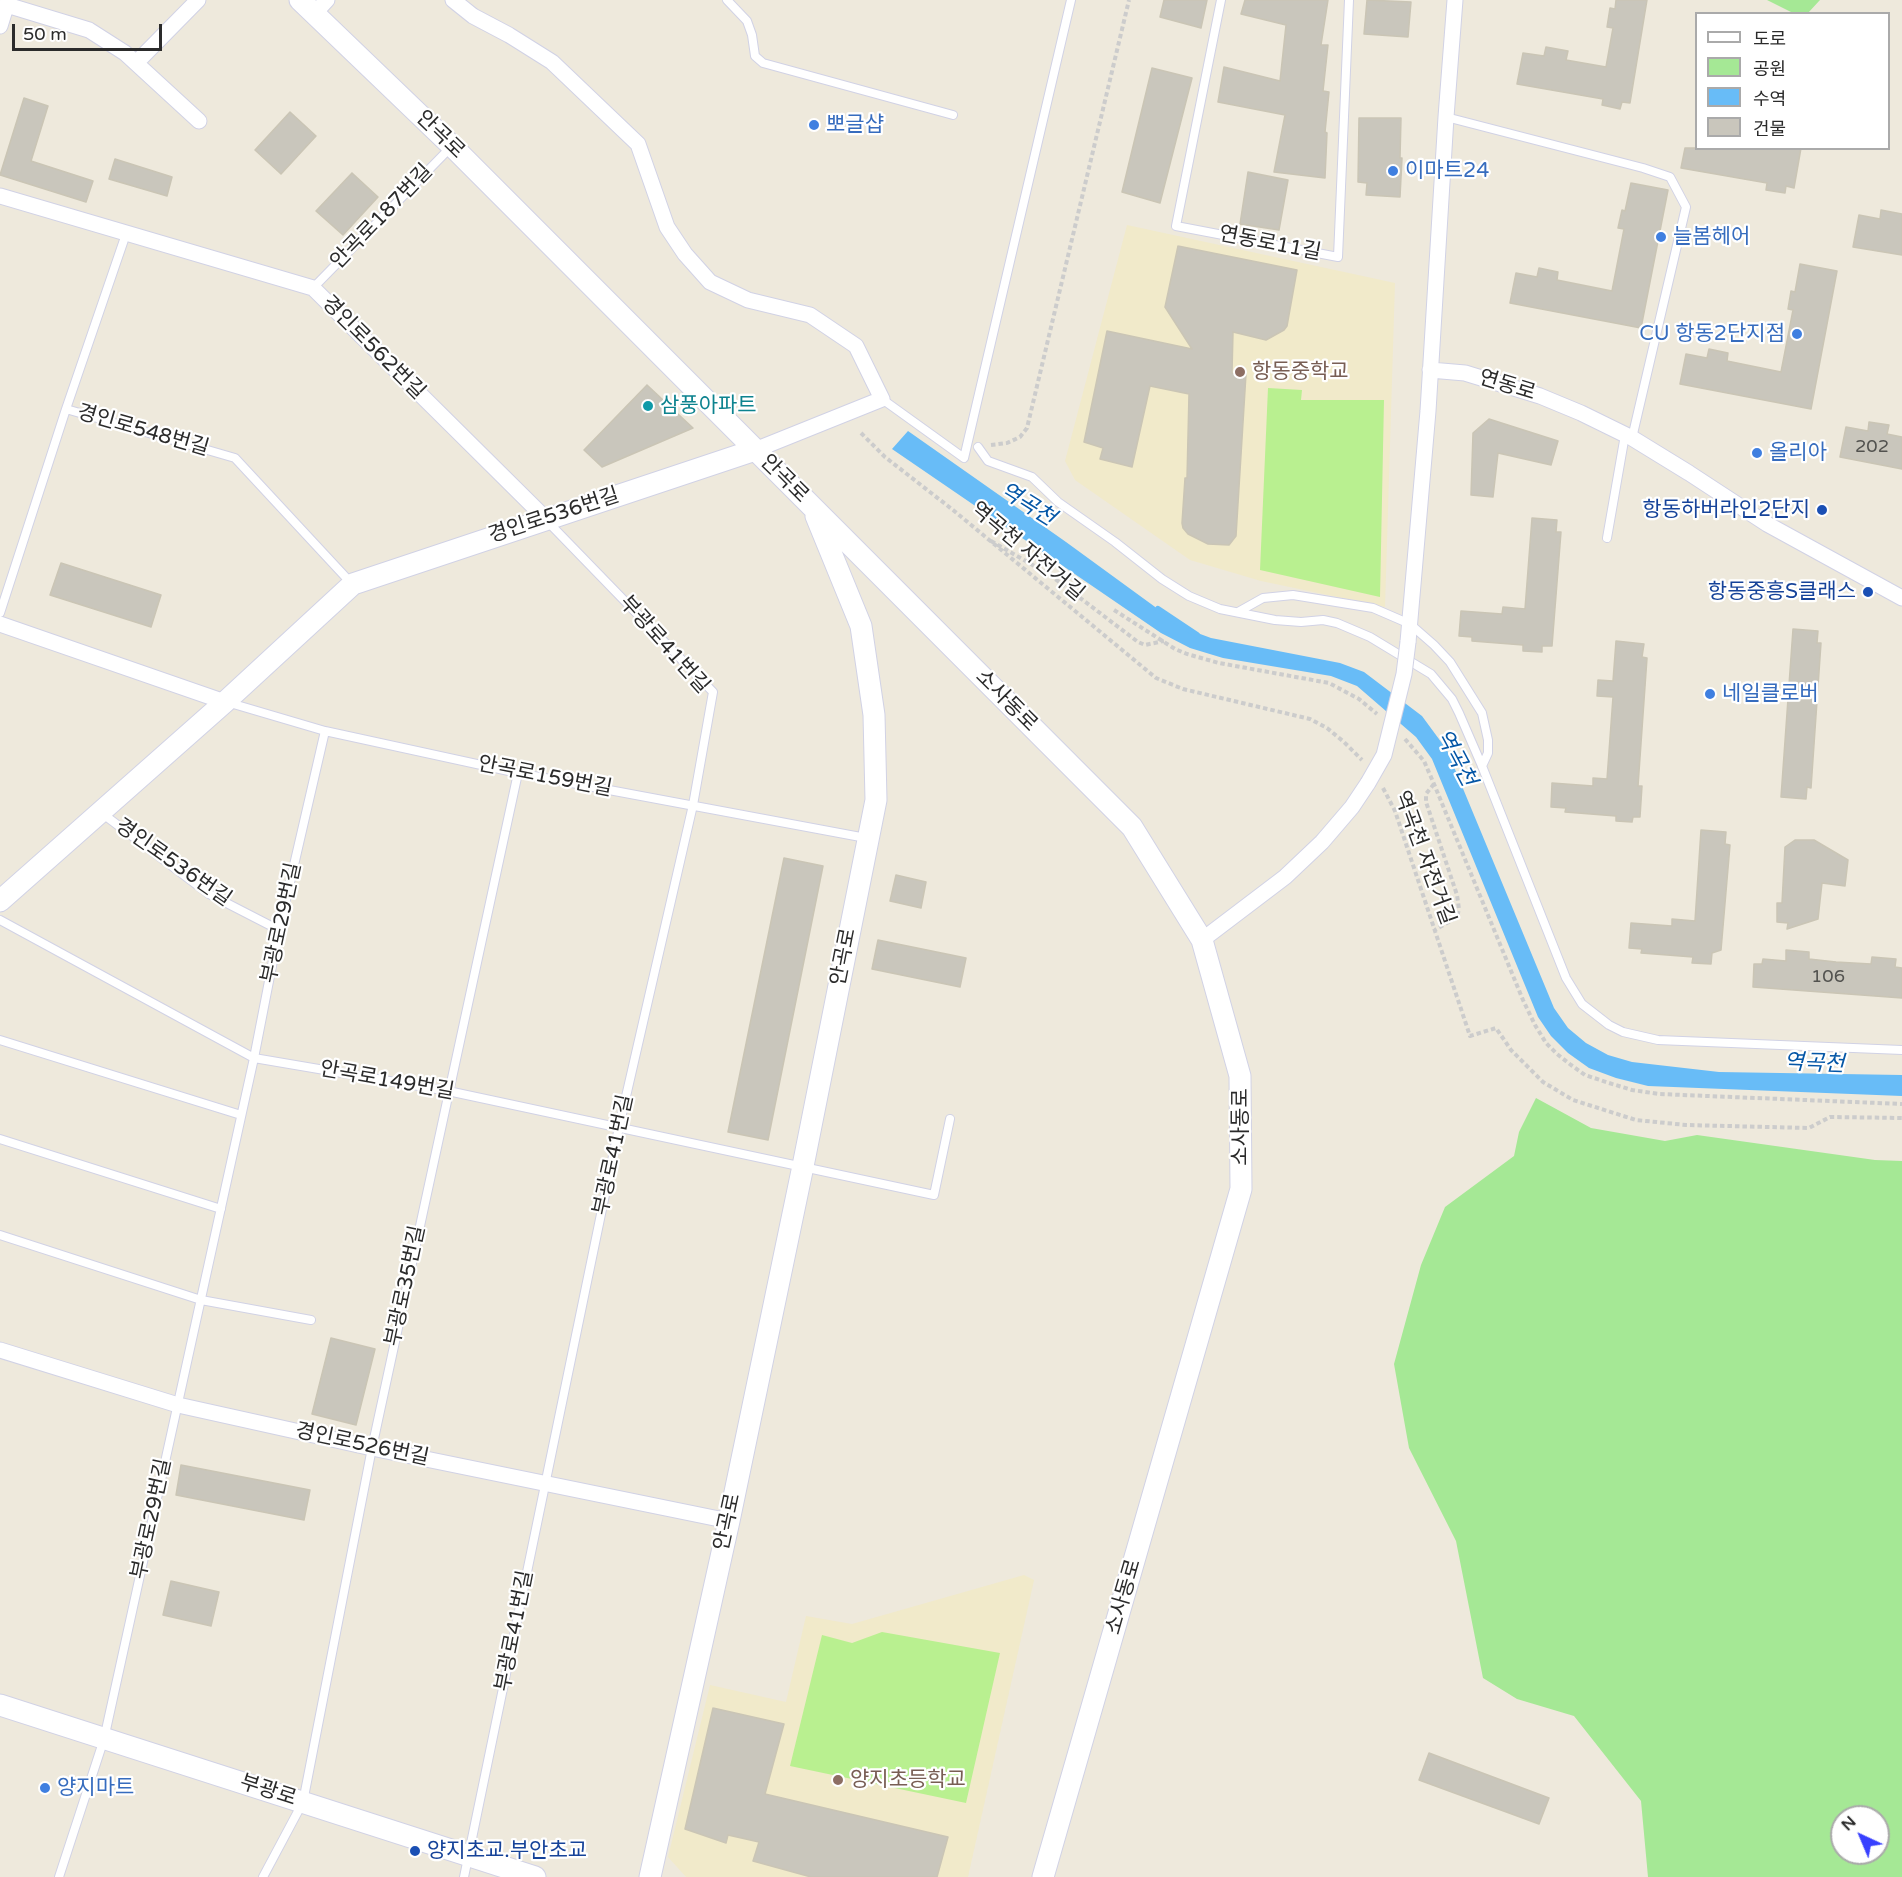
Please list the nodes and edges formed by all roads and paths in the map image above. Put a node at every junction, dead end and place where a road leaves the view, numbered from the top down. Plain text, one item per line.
1 (198, 0) edge
2 (453, 0) edge
3 (727, 0) edge
4 (1071, 0) edge
5 (1129, 0) edge
6 (1221, 0) edge
7 (1349, 0) edge
8 (1455, 0) edge
9 (7, 2) edge
10 (314, 5) edge
11 (0, 26) edge
12 (136, 63) junction
13 (953, 115) dead end
14 (1446, 117) junction
15 (199, 121) dead end
16 (452, 146) junction
17 (0, 196) edge
18 (126, 234) junction
19 (313, 288) junction
20 (1430, 370) junction
21 (882, 399) junction
22 (66, 409) junction
23 (861, 433) dead end
24 (1628, 437) junction
25 (978, 447) joint
26 (755, 450) junction
27 (812, 507) junction
28 (546, 519) junction
29 (981, 535) junction
30 (1607, 538) dead end
31 (353, 584) junction
32 (1902, 598) edge
33 (1114, 610) dead end
34 (1238, 612) junction
35 (0, 613) edge
36 (0, 624) edge
37 (1410, 624) junction
38 (1164, 641) junction
39 (225, 702) junction
40 (1377, 715) dead end
41 (325, 731) junction
42 (1404, 738) dead end
43 (1366, 765) dead end
44 (1482, 766) junction
45 (518, 773) junction
46 (1373, 781) junction
47 (1434, 784) junction
48 (693, 804) junction
49 (100, 812) junction
50 (868, 838) junction
51 (0, 901) edge
52 (0, 920) edge
53 (279, 930) junction
54 (1435, 930) junction
55 (1202, 940) junction
56 (0, 1040) edge
57 (1902, 1050) edge
58 (254, 1058) junction
59 (448, 1091) junction
60 (1902, 1104) edge
61 (241, 1115) junction
62 (1902, 1118) edge
63 (950, 1119) dead end
64 (620, 1127) junction
65 (0, 1139) edge
66 (803, 1166) junction
67 (221, 1209) junction
68 (0, 1235) edge
69 (201, 1300) junction
70 (311, 1320) dead end
71 (0, 1350) edge
72 (178, 1405) junction
73 (372, 1448) junction
74 (545, 1482) junction
75 (729, 1521) junction
76 (0, 1706) edge
77 (105, 1739) junction
78 (303, 1802) junction
79 (470, 1855) junction
80 (59, 1877) edge
81 (263, 1877) edge
82 (464, 1877) edge
83 (535, 1877) edge
84 (650, 1877) edge
85 (1043, 1877) edge

1 - 12 street
2 - 21 street
3 - 13 lane
4 - 21 lane
5 - 25 path
6 - 7 lane, 연동로11길
8 - 14 street
9 - 11 street
9 - 12 street
10 - 16 street, 안곡로
12 - 15 street
14 - 20 street
14 - 24 lane
16 - 19 lane, 안곡로187번길
16 - 26 street, 안곡로
17 - 18 street, 경인로562번길
18 - 19 street, 경인로562번길
18 - 22 lane
19 - 28 street, 경인로562번길
20 - 24 street, 연동로
20 - 37 street
21 - 26 street
22 - 31 lane, 경인로548번길
22 - 35 lane, 경인로548번길
23 - 29 path, 역곡천 자전거길
24 - 30 lane
24 - 32 street, 연동로
25 - 34 lane
26 - 27 street, 안곡로
26 - 28 street, 경인로536번길
27 - 50 street, 안곡로
27 - 55 street, 소사동로
28 - 31 street, 경인로536번길
28 - 48 lane, 부광로41번길
29 - 38 path
29 - 43 path, 역곡천 자전거길
31 - 39 street, 경인로536번길
33 - 38 path
34 - 37 lane
34 - 44 lane
36 - 39 street
37 - 44 lane
37 - 46 street, bridge
38 - 40 path
39 - 41 lane, 안곡로159번길
39 - 49 street, 경인로536번길
41 - 45 lane, 안곡로159번길
41 - 53 lane, 부광로29번길
42 - 47 path
44 - 57 lane
45 - 48 lane, 안곡로159번길
45 - 59 lane, 부광로35번길
46 - 54 path, 역곡천 자전거길
46 - 55 street
47 - 54 path
47 - 60 path
48 - 50 lane, 안곡로159번길
48 - 64 lane, 부광로41번길
49 - 51 street, 경인로536번길
49 - 53 lane, 경인로536번길
50 - 66 street, 안곡로
52 - 58 lane, 안곡로149번길
53 - 58 lane, 부광로29번길
54 - 62 path, 역곡천 자전거길
55 - 85 street, 소사동로
56 - 61 lane
58 - 59 lane, 안곡로149번길
58 - 61 lane, 부광로29번길
59 - 64 lane, 안곡로149번길
59 - 73 lane, 부광로35번길
61 - 67 lane, 부광로29번길
63 - 66 lane
64 - 66 lane, 안곡로149번길
64 - 74 lane, 부광로41번길
65 - 67 lane
66 - 75 street, 안곡로
67 - 69 lane, 부광로29번길
68 - 69 lane
69 - 70 lane
69 - 72 lane, 부광로29번길
71 - 72 street, 경인로526번길
72 - 73 street, 경인로526번길
72 - 77 lane, 부광로29번길
73 - 74 street, 경인로526번길
73 - 78 lane, 부광로35번길
74 - 75 street, 경인로526번길
74 - 79 lane, 부광로41번길
75 - 84 street, 안곡로
76 - 77 street, 부광로
77 - 78 street, 부광로
77 - 80 lane, 부광로29번길
78 - 79 street, 부광로
78 - 81 lane, 부광로35번길
79 - 82 lane, 부광로41번길
79 - 83 street, 부광로

